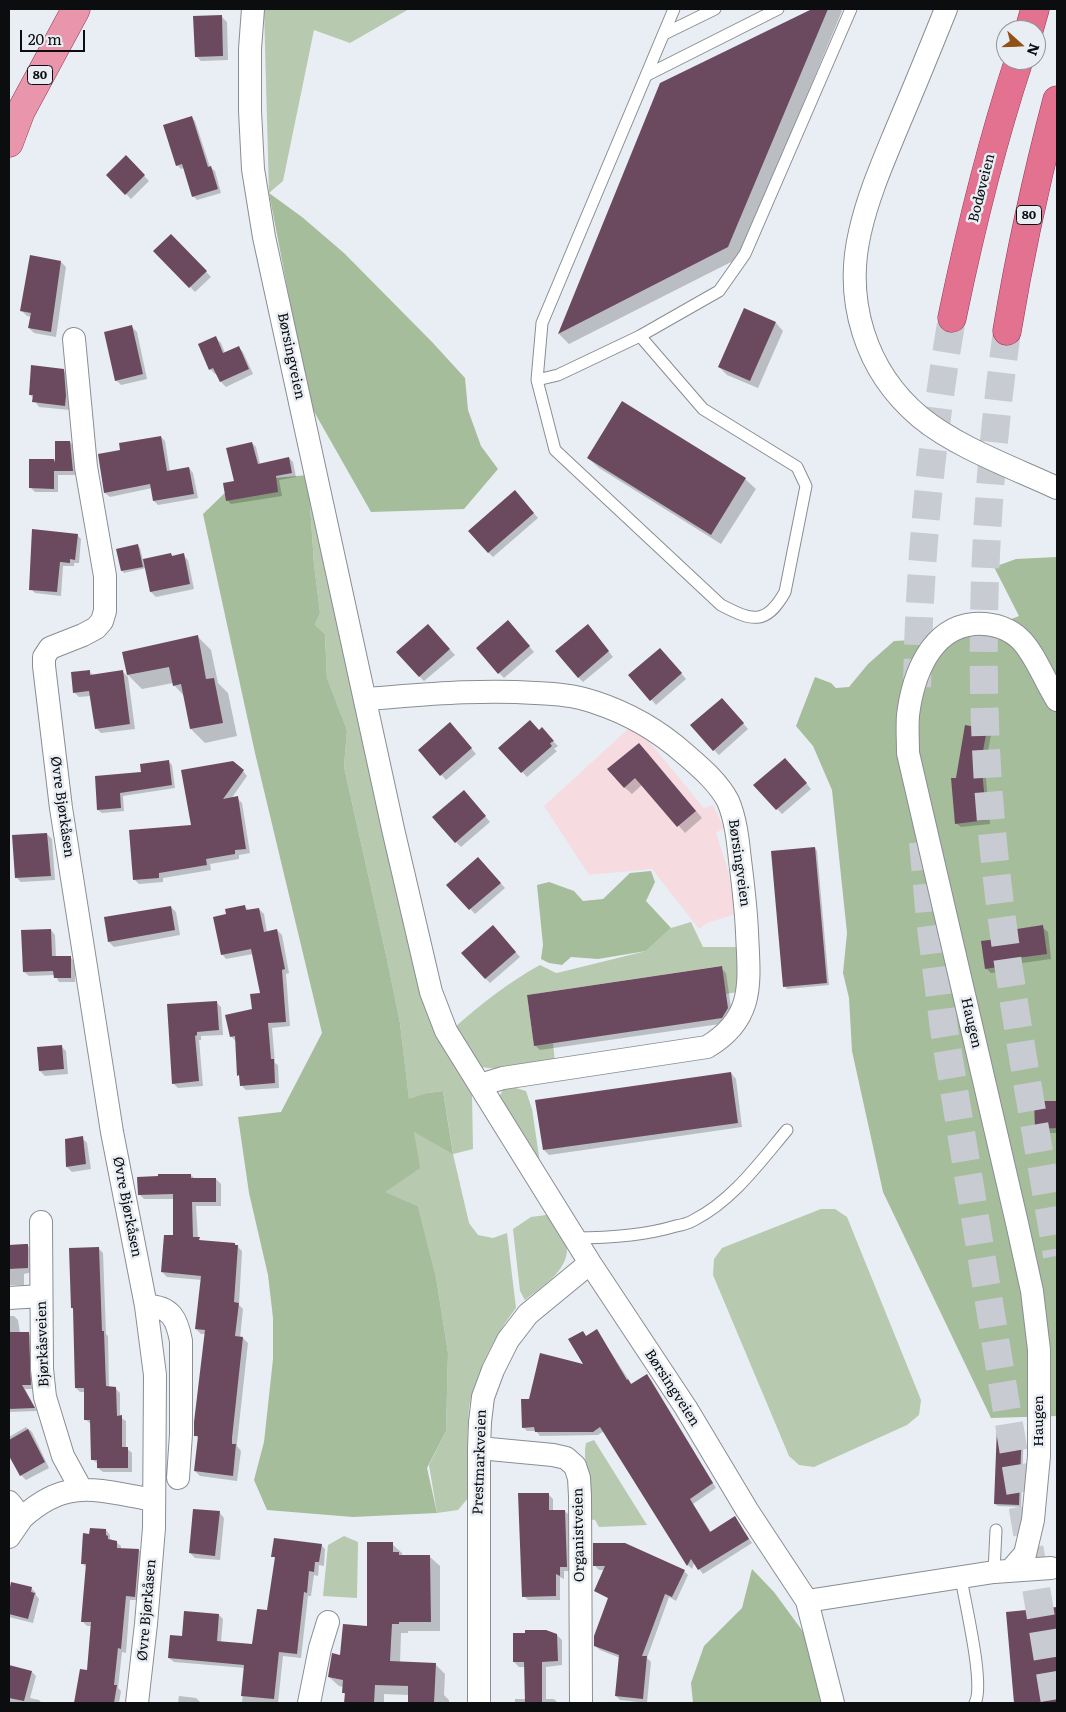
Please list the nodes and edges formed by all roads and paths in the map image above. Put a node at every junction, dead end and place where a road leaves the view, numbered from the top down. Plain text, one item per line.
1 (76, 9) edge
2 (253, 9) edge
3 (674, 9) edge
4 (715, 9) edge
5 (778, 9) edge
6 (851, 9) edge
7 (946, 9) edge
8 (664, 34) junction
9 (1016, 70) edge
10 (647, 75) junction
11 (1057, 100) edge
12 (9, 143) edge
13 (952, 318) tunnel mouth
14 (1007, 331) tunnel mouth
15 (640, 336) junction
16 (74, 339) dead end
17 (537, 380) junction
18 (1057, 488) edge
19 (365, 699) junction
20 (1057, 700) edge
21 (480, 1085) junction
22 (787, 1130) dead end
23 (41, 1222) dead end
24 (574, 1238) junction
25 (590, 1263) junction
26 (41, 1296) junction
27 (9, 1298) edge
28 (146, 1306) junction
29 (479, 1448) junction
30 (178, 1478) dead end
31 (81, 1489) junction
32 (154, 1500) junction
33 (15, 1510) edge
34 (996, 1530) dead end
35 (9, 1537) edge
36 (1054, 1568) edge
37 (1003, 1571) junction
38 (961, 1578) junction
39 (807, 1601) junction
40 (328, 1622) dead end
41 (137, 1703) edge
42 (309, 1703) edge
43 (479, 1703) edge
44 (581, 1703) edge
45 (833, 1703) edge
46 (975, 1703) edge

1 - 12 main road, 80
2 - 19 street, Børsingveien
3 - 8 lane
4 - 8 lane
5 - 10 lane
6 - 15 lane
7 - 18 street
8 - 10 lane
9 - 13 highway, Bodøveien
10 - 17 lane
11 - 14 highway, 80
15 - 17 lane
15 - 17 lane
16 - 28 street, Øvre Bjørkåsen
19 - 21 street, Børsingveien
19 - 21 street, Børsingveien
20 - 37 street, Haugen
21 - 24 street, Børsingveien
22 - 24 lane
23 - 26 street, Bjørkåsveien
24 - 25 street, Børsingveien
25 - 29 street, Prestmarkveien
25 - 39 street, Børsingveien
26 - 27 street
26 - 31 street, Bjørkåsveien
28 - 30 street
28 - 32 street, Øvre Bjørkåsen
29 - 43 street, Prestmarkveien
29 - 44 street, Organistveien
31 - 32 street
31 - 33 street
32 - 41 street, Øvre Bjørkåsen
33 - 35 street
34 - 37 lane
36 - 37 street
37 - 38 street
38 - 39 street
38 - 46 lane
39 - 45 street, Børsingveien
40 - 42 street

